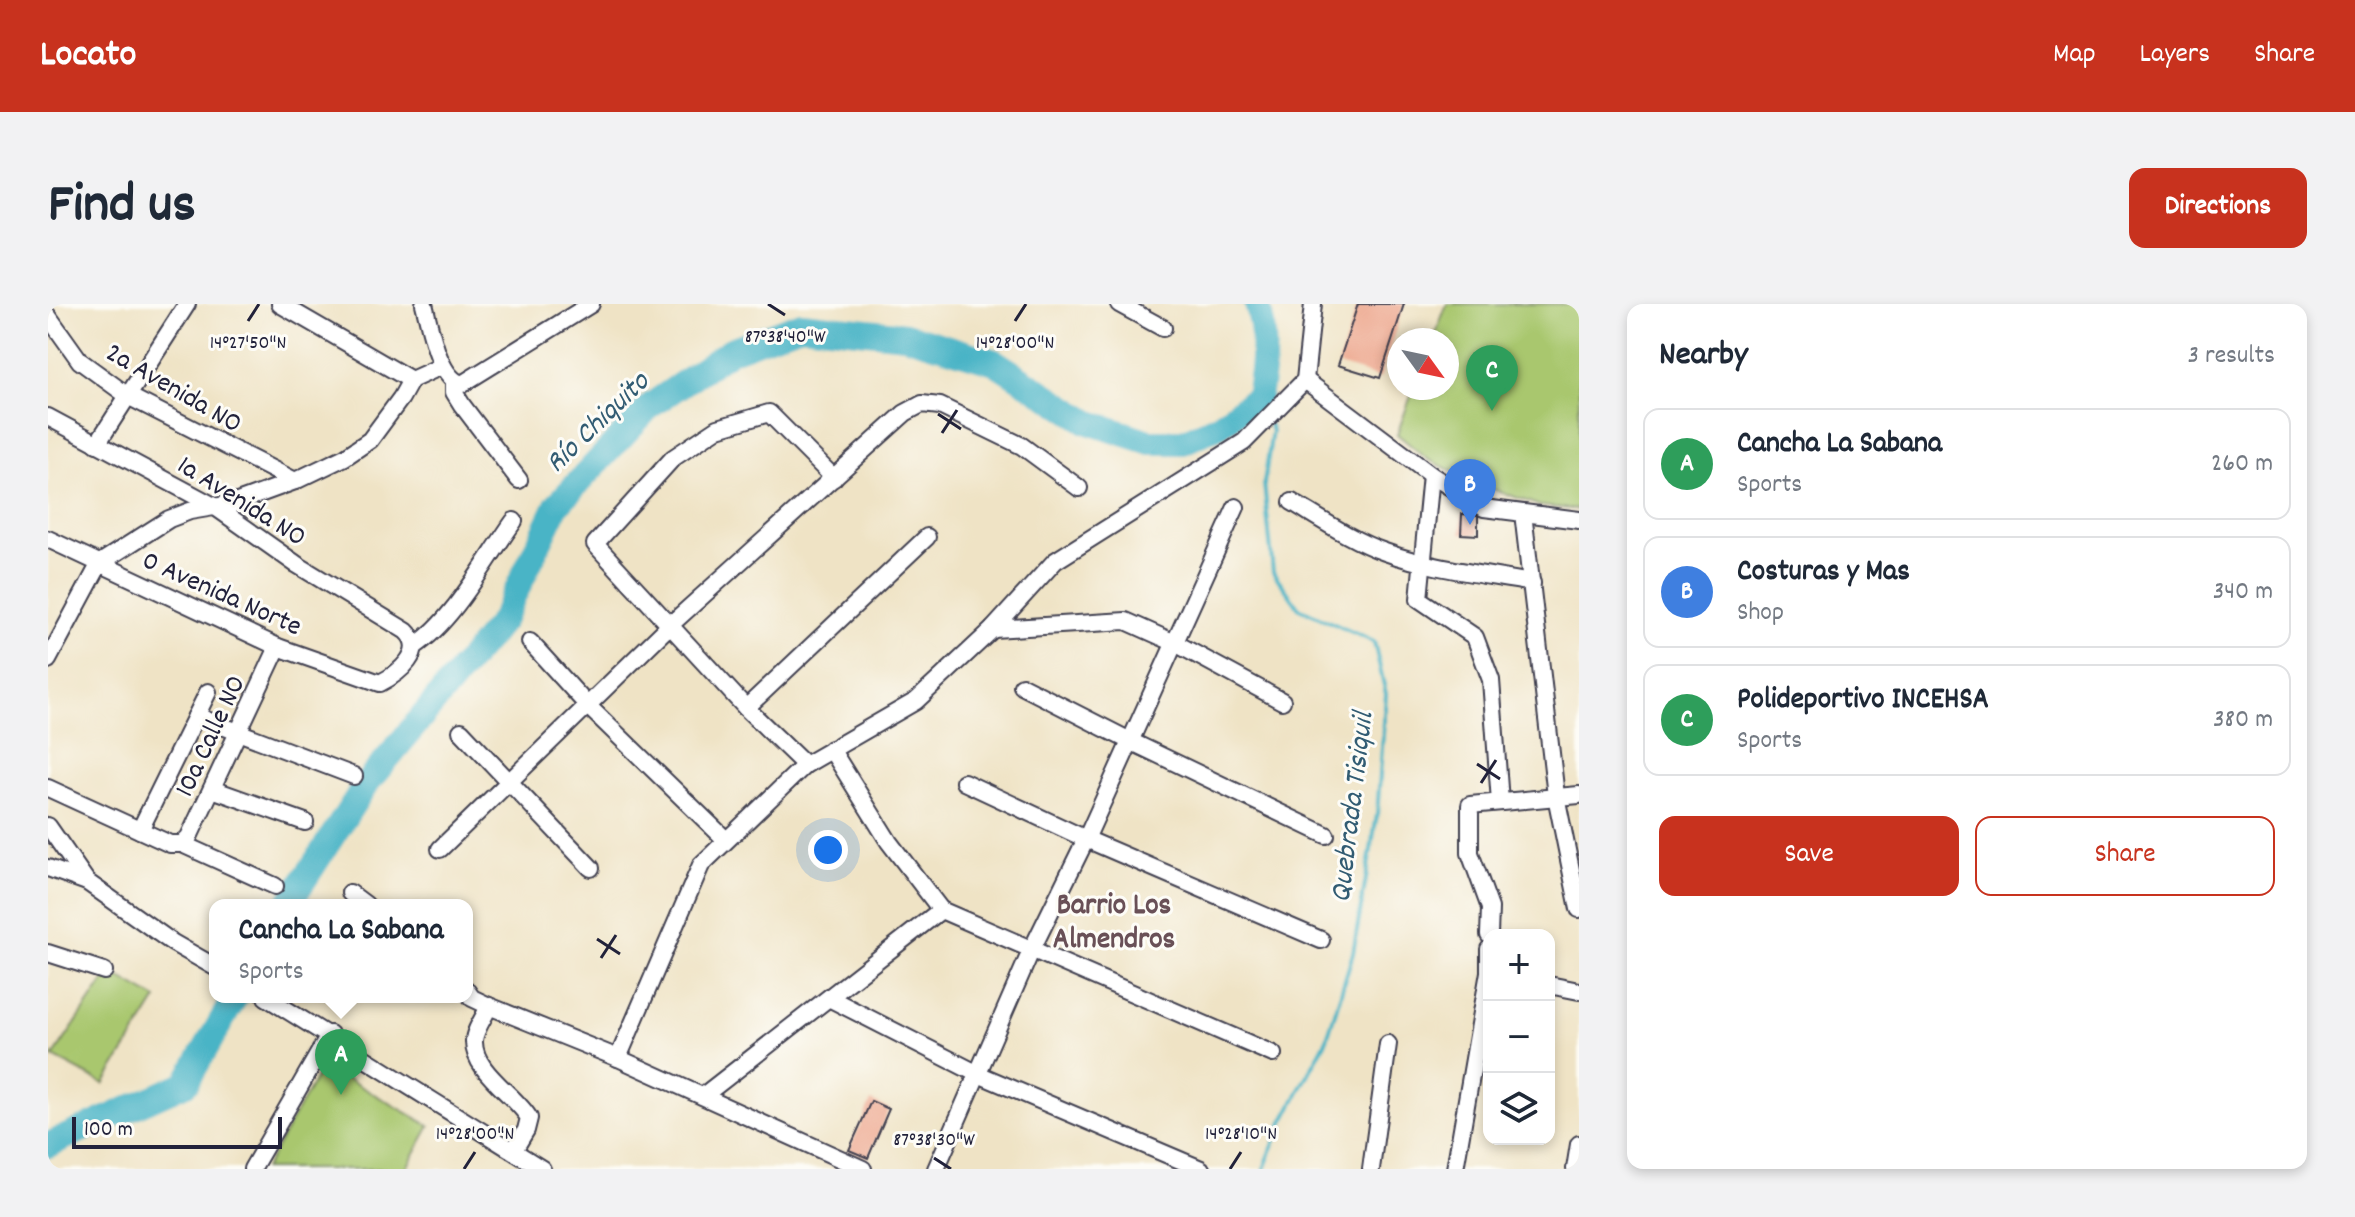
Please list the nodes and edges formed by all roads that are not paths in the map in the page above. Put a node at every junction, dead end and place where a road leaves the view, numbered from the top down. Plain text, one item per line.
1 (187, 304) edge
2 (280, 304) edge
3 (424, 304) edge
4 (591, 304) edge
5 (1119, 304) edge
6 (1313, 304) edge
7 (48, 316) edge
8 (1163, 328) dead end
9 (442, 366) junction
10 (411, 380) junction
11 (1305, 380) junction
12 (454, 382) junction
13 (128, 396) junction
14 (48, 417) edge
15 (97, 444) junction
16 (1431, 475) junction
17 (834, 478) junction
18 (519, 480) dead end
19 (295, 481) junction
20 (1079, 488) dead end
21 (1292, 502) dead end
22 (214, 506) junction
23 (1236, 507) dead end
24 (1523, 513) junction
25 (1579, 520) edge
26 (514, 521) dead end
27 (927, 537) dead end
28 (48, 539) edge
29 (1423, 562) junction
30 (100, 563) junction
31 (1532, 583) junction
32 (669, 626) junction
33 (993, 629) junction
34 (411, 638) junction
35 (530, 642) dead end
36 (1175, 643) junction
37 (278, 647) junction
38 (48, 660) edge
39 (1022, 686) dead end
40 (208, 692) dead end
41 (1282, 701) dead end
42 (588, 706) junction
43 (746, 708) junction
44 (196, 716) junction
45 (461, 731) dead end
46 (237, 734) junction
47 (1130, 741) junction
48 (831, 749) junction
49 (805, 765) junction
50 (354, 776) dead end
51 (508, 781) junction
52 (964, 782) dead end
53 (48, 788) edge
54 (212, 789) junction
55 (1579, 795) edge
56 (1556, 796) junction
57 (1500, 802) junction
58 (305, 822) dead end
59 (48, 826) edge
60 (140, 830) junction
61 (1326, 835) dead end
62 (1086, 839) junction
63 (726, 840) junction
64 (182, 844) junction
65 (440, 849) dead end
66 (48, 868) edge
67 (591, 868) dead end
68 (87, 882) junction
69 (275, 886) dead end
70 (350, 893) dead end
71 (358, 899) edge
72 (1579, 909) edge
73 (941, 910) junction
74 (1489, 929) edge
75 (1321, 940) dead end
76 (1031, 951) junction
77 (48, 953) edge
78 (209, 964) edge
79 (104, 971) dead end
80 (1555, 986) edge
81 (1579, 991) edge
82 (473, 998) edge
83 (829, 998) junction
84 (1484, 1001) edge
85 (277, 1003) edge
86 (489, 1006) junction
87 (330, 1034) junction
88 (1388, 1044) dead end
89 (1273, 1054) dead end
90 (618, 1058) junction
91 (978, 1074) junction
92 (703, 1096) junction
93 (1579, 1144) edge
94 (514, 1150) junction
95 (252, 1169) edge
96 (542, 1169) edge
97 (863, 1169) edge
98 (936, 1169) edge
99 (1201, 1169) edge
100 (1373, 1169) edge
101 (1455, 1169) edge
102 (1575, 1169) edge

1 - 13 street
2 - 10 street
3 - 9 street
4 - 12 street
5 - 8 street
6 - 11 street
7 - 13 street, 2a Avenida NO
9 - 10 street
9 - 12 street
10 - 19 street
11 - 16 street
11 - 33 street
12 - 18 street
13 - 15 street
13 - 19 street, 2a Avenida NO
14 - 15 street, 1a Avenida NO
15 - 22 street, 1a Avenida NO
16 - 24 street
16 - 29 street
17 - 20 street
17 - 32 street
17 - 32 street
19 - 22 street
21 - 29 street
22 - 30 street
22 - 34 street, 1a Avenida NO
23 - 36 street
24 - 25 street
24 - 31 street
26 - 34 street
27 - 43 street
28 - 30 street, 0 Avenida Norte
29 - 31 street
29 - 57 street
30 - 37 street, 0 Avenida Norte
30 - 38 street
31 - 56 street
32 - 42 street
32 - 43 street
33 - 36 street
33 - 48 street
34 - 37 street, 0 Avenida Norte
35 - 42 street
36 - 41 street
36 - 47 street
37 - 46 street, 10a Calle NO
39 - 47 street
40 - 44 street
42 - 51 street
42 - 63 street
43 - 49 street
44 - 46 street
44 - 60 street
45 - 51 street
46 - 50 street
46 - 54 street, 10a Calle NO
47 - 61 street
47 - 62 street
48 - 49 street
48 - 73 street
49 - 63 street
51 - 65 street
51 - 67 street
52 - 62 street
53 - 60 street
54 - 58 street
54 - 64 street, 10a Calle NO
55 - 56 street
56 - 57 street
56 - 72 street
57 - 74 street
59 - 68 street
60 - 64 street
62 - 75 street
62 - 76 street
63 - 90 street
64 - 69 street
66 - 68 street
68 - 78 street
70 - 71 street
73 - 76 street
73 - 83 street
76 - 89 street
76 - 91 street
77 - 79 street
80 - 81 street
82 - 86 street
83 - 91 street
83 - 92 street
84 - 101 street
85 - 87 street
86 - 90 street
86 - 94 street
87 - 94 street
87 - 95 street
88 - 100 street
90 - 92 street
91 - 98 street
91 - 99 street
92 - 97 street
93 - 102 street
94 - 96 street

